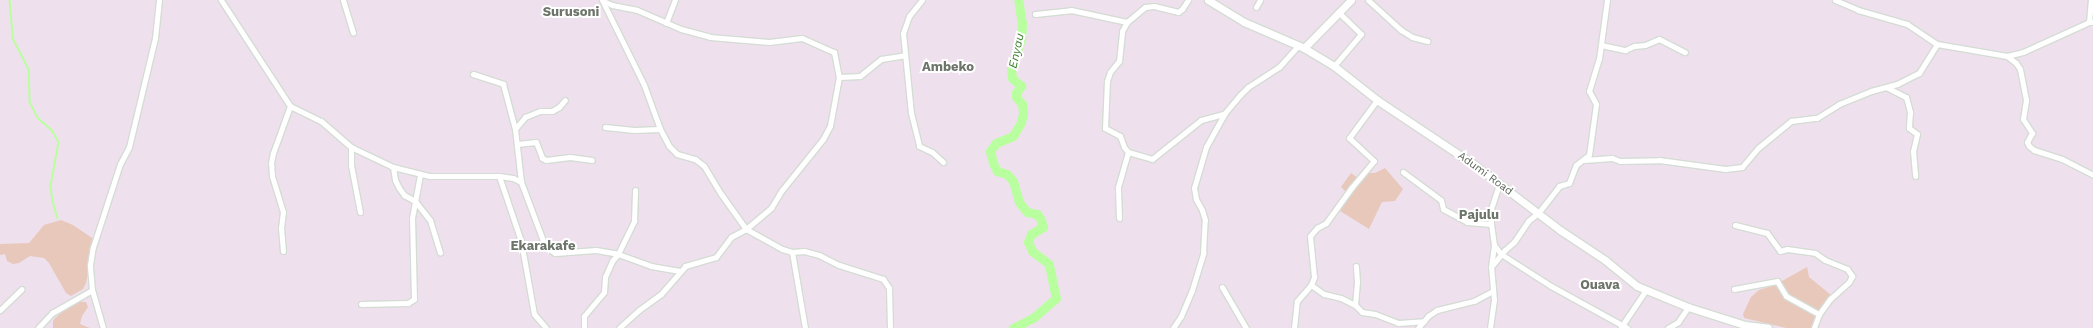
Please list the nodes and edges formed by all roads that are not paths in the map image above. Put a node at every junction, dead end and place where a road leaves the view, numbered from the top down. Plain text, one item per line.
1 (159, 0) edge
2 (221, 0) edge
3 (343, 0) edge
4 (675, 0) edge
5 (922, 0) edge
6 (1188, 0) edge
7 (1208, 0) edge
8 (1260, 0) edge
9 (1351, 0) edge
10 (1368, 0) edge
11 (1608, 0) edge
12 (1835, 0) edge
13 (2091, 0) edge
14 (603, 1) edge
15 (1256, 7) dead end
16 (1338, 12) junction
17 (1035, 14) dead end
18 (1127, 22) junction
19 (2091, 22) edge
20 (666, 23) junction
21 (353, 32) dead end
22 (1427, 41) dead end
23 (1937, 44) junction
24 (1601, 45) junction
25 (1301, 47) junction
26 (1685, 52) dead end
27 (905, 54) junction
28 (2008, 56) junction
29 (1334, 66) junction
30 (473, 74) dead end
31 (839, 76) junction
32 (1886, 87) junction
33 (565, 100) dead end
34 (1377, 100) junction
35 (290, 106) junction
36 (1224, 114) junction
37 (604, 127) dead end
38 (515, 129) junction
39 (660, 129) junction
40 (517, 144) junction
41 (351, 147) junction
42 (1128, 152) junction
43 (592, 160) dead end
44 (1584, 160) junction
45 (943, 162) dead end
46 (393, 167) junction
47 (1403, 172) dead end
48 (420, 175) junction
49 (2093, 175) edge
50 (499, 176) junction
51 (1915, 176) dead end
52 (520, 182) junction
53 (1499, 184) junction
54 (635, 190) dead end
55 (415, 201) junction
56 (360, 212) dead end
57 (1539, 212) junction
58 (1119, 218) dead end
59 (1491, 224) junction
60 (1736, 225) dead end
61 (746, 229) junction
62 (1494, 245) junction
63 (283, 251) dead end
64 (792, 252) junction
65 (440, 253) dead end
66 (618, 254) junction
67 (1501, 254) junction
68 (1356, 266) dead end
69 (1491, 268) junction
70 (680, 271) junction
71 (1311, 285) junction
72 (1222, 287) dead end
73 (22, 289) dead end
74 (1734, 289) dead end
75 (92, 290) junction
76 (1646, 290) junction
77 (1493, 291) junction
78 (361, 304) dead end
79 (1355, 305) junction
80 (1688, 307) junction
81 (0, 310) edge
82 (1818, 314) junction
83 (1424, 321) junction
84 (1623, 327) edge
85 (38, 328) edge
86 (103, 328) edge
87 (546, 328) edge
88 (584, 328) edge
89 (619, 328) edge
90 (804, 328) edge
91 (890, 328) edge
92 (1173, 328) edge
93 (1246, 328) edge
94 (1294, 328) edge
95 (1418, 328) edge
96 (1490, 328) edge
97 (1668, 328) edge
98 (1768, 328) edge
99 (1814, 328) edge

1 - 75 street
2 - 35 street
3 - 21 street
4 - 20 street
5 - 27 street
6 - 18 street
7 - 25 main road, Adumi Road
8 - 15 street
9 - 16 main road
10 - 22 street
11 - 24 street
12 - 23 street
13 - 19 street
14 - 20 street
14 - 39 street
16 - 25 main road
16 - 29 street
17 - 18 street
18 - 42 street
19 - 28 street
20 - 31 street
23 - 28 street
23 - 32 street
24 - 26 street
24 - 44 street
25 - 29 main road, Adumi Road
25 - 36 street
27 - 31 street
27 - 45 street
28 - 49 street
29 - 34 main road, Adumi Road
30 - 38 street
31 - 61 street
32 - 44 street
32 - 51 street
33 - 38 street
34 - 53 main road, Adumi Road
34 - 71 street
35 - 41 street
35 - 63 street
36 - 42 street
36 - 92 street
37 - 39 street
38 - 40 street
39 - 61 street
40 - 43 street
40 - 52 street
41 - 46 street
41 - 56 street
42 - 58 street
44 - 57 street
46 - 48 street
46 - 55 street
47 - 59 street
48 - 50 street
48 - 55 street
50 - 52 street
50 - 87 street
52 - 66 street
53 - 57 main road, Adumi Road
53 - 59 street
54 - 66 street
55 - 65 street
55 - 78 street
57 - 67 street
57 - 76 main road, Adumi Road
59 - 62 street
60 - 82 street
61 - 64 street
61 - 70 street
62 - 67 street
62 - 69 street
64 - 90 street
64 - 91 street
66 - 70 street
66 - 88 street
67 - 69 street
67 - 84 street
68 - 79 street
69 - 77 street
70 - 89 street
71 - 79 street
71 - 94 street
72 - 93 street
73 - 81 street
74 - 82 street
75 - 85 street
75 - 86 street
76 - 80 main road, Adumi Road
76 - 84 street
77 - 83 street
77 - 96 street
79 - 83 street
80 - 97 street
80 - 98 main road, Adumi Road
82 - 99 street
83 - 95 street

